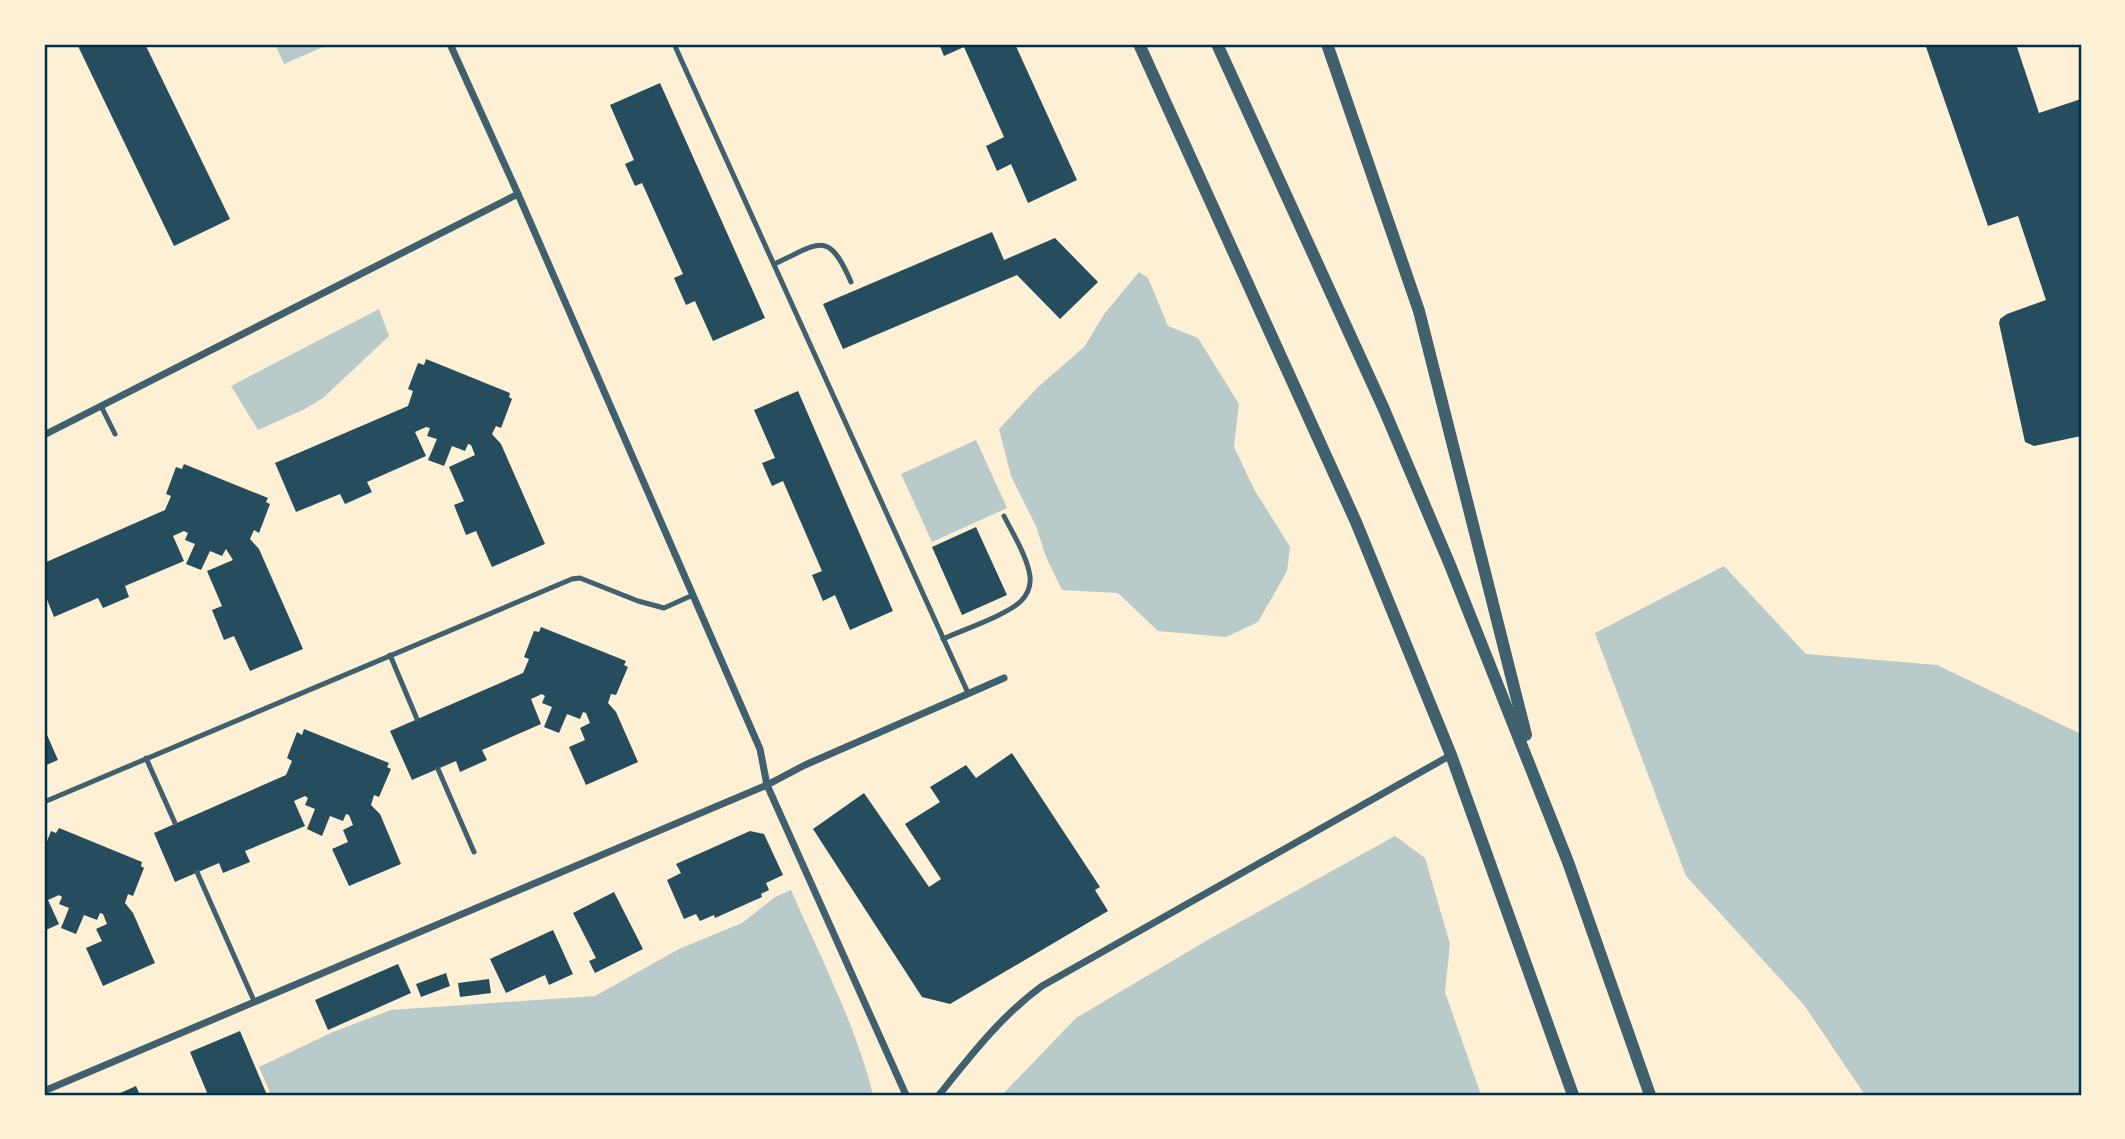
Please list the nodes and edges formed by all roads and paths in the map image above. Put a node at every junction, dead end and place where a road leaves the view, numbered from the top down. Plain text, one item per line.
1 (450, 44) edge
2 (674, 44) edge
3 (1139, 44) edge
4 (1217, 44) edge
5 (1327, 44) edge
6 (519, 194) junction
7 (774, 264) junction
8 (851, 282) dead end
9 (101, 406) junction
10 (116, 434) dead end
11 (44, 435) edge
12 (1004, 516) dead end
13 (693, 595) junction
14 (943, 639) junction
15 (390, 655) junction
16 (1004, 678) dead end
17 (968, 694) junction
18 (417, 719) dead end
19 (1451, 755) junction
20 (146, 758) junction
21 (438, 769) dead end
22 (1537, 780) junction
23 (767, 785) junction
24 (44, 802) edge
25 (175, 823) dead end
26 (474, 852) dead end
27 (197, 872) dead end
28 (254, 1001) junction
29 (44, 1091) edge
30 (906, 1095) edge
31 (939, 1095) edge
32 (1573, 1095) edge
33 (1650, 1095) edge

1 - 6 street
2 - 7 lane
3 - 19 street
4 - 22 street
5 - 22 street
6 - 9 street
6 - 13 street
7 - 8 lane
7 - 14 lane
9 - 10 lane
9 - 11 street
12 - 14 lane
13 - 15 lane
13 - 23 street
14 - 17 lane
15 - 18 lane
15 - 20 lane
16 - 17 street
17 - 23 street
19 - 31 street
19 - 32 street
20 - 24 lane
20 - 25 lane
21 - 26 lane
22 - 33 street
23 - 28 street
23 - 30 street
27 - 28 lane
28 - 29 street

